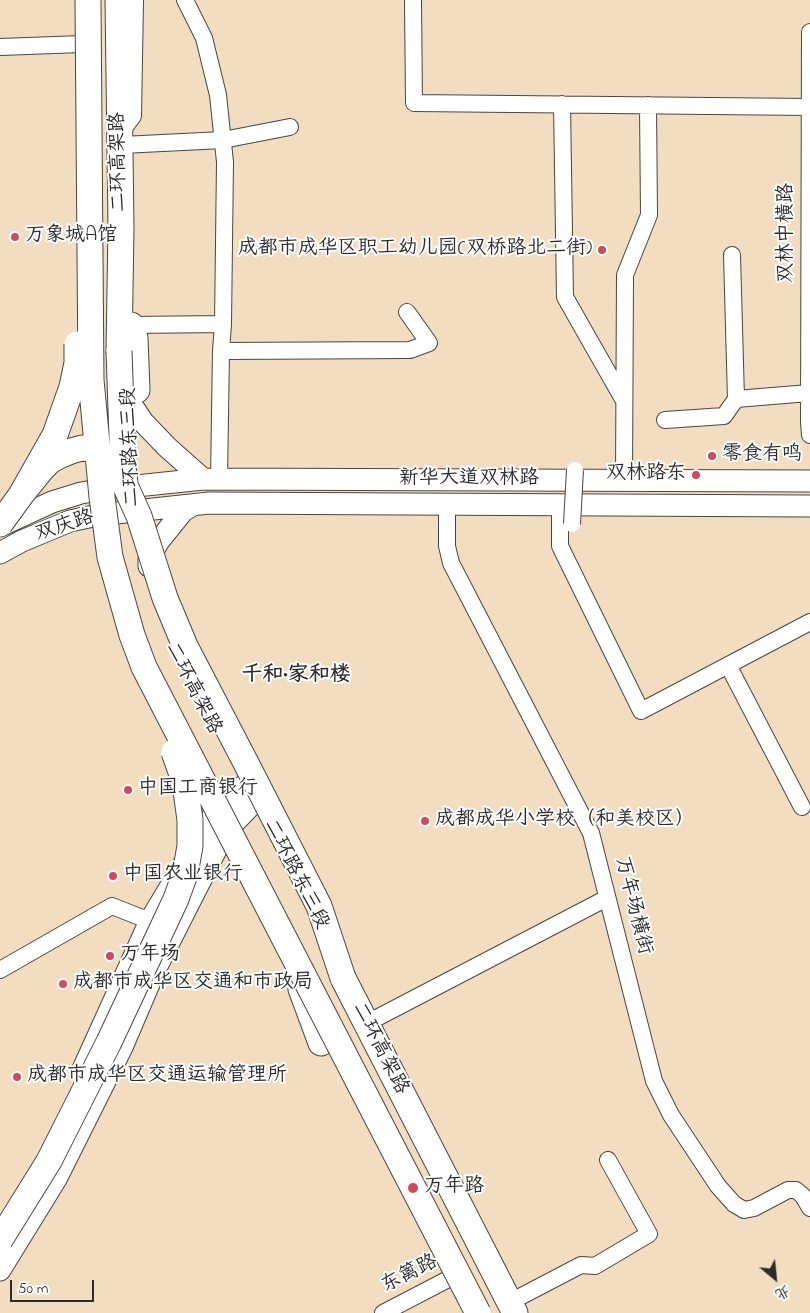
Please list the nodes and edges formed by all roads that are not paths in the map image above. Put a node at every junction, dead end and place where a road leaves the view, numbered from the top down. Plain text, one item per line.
1 (118, 0) edge
2 (124, 0) edge
3 (135, 0) edge
4 (186, 0) edge
5 (413, 0) edge
6 (87, 13) edge
7 (810, 32) edge
8 (0, 47) edge
9 (810, 95) edge
10 (562, 104) junction
11 (648, 105) junction
12 (810, 107) edge
13 (92, 124) junction
14 (290, 127) dead end
15 (122, 138) junction
16 (223, 140) junction
17 (810, 195) edge
18 (732, 255) dead end
19 (407, 312) dead end
20 (223, 324) junction
21 (130, 325) junction
22 (221, 351) junction
23 (98, 353) junction
24 (809, 382) edge
25 (133, 396) junction
26 (736, 399) junction
27 (624, 401) junction
28 (665, 420) dead end
29 (810, 435) edge
30 (575, 470) dead end
31 (211, 479) junction
32 (624, 480) junction
33 (810, 481) edge
34 (129, 487) junction
35 (98, 490) junction
36 (21, 494) junction
37 (193, 504) junction
38 (447, 504) junction
39 (560, 505) junction
40 (810, 506) edge
41 (133, 511) junction
42 (0, 515) edge
43 (98, 515) junction
44 (572, 524) dead end
45 (0, 525) edge
46 (146, 536) junction
47 (0, 553) edge
48 (148, 581) junction
49 (810, 622) edge
50 (728, 665) junction
51 (144, 667) junction
52 (252, 792) junction
53 (802, 807) dead end
54 (215, 813) junction
55 (225, 832) junction
56 (608, 898) junction
57 (150, 921) junction
58 (289, 954) junction
59 (0, 970) edge
60 (343, 978) junction
61 (370, 1022) junction
62 (608, 1160) dead end
63 (810, 1208) edge
64 (0, 1219) edge
65 (0, 1240) edge
66 (0, 1270) edge
67 (456, 1275) junction
68 (516, 1309) edge
69 (383, 1313) edge
70 (462, 1313) edge
71 (477, 1313) edge

1 - 60 highway, 二环高架路, bridge
2 - 15 main road
3 - 15 street
4 - 16 street
5 - 10 street
6 - 8 street
6 - 13 main road, 二环路东三段
6 - 13 street
6 - 36 highway, bridge
6 - 51 highway, 二环高架路, bridge
7 - 9 street, 双林中横路
9 - 12 street, 双林中横路
10 - 11 street
10 - 27 street
11 - 12 street
11 - 27 street
12 - 17 street, 双林中横路
13 - 23 main road, 二环路东三段
14 - 16 street
15 - 16 street
15 - 21 main road
16 - 20 street
17 - 24 street, 双林中横路
18 - 26 street
19 - 22 street
20 - 21 street
20 - 22 street
21 - 25 highway
22 - 31 street
23 - 35 main road, 二环路东三段
23 - 42 main road
24 - 26 street
24 - 29 street, 双林中横路
25 - 31 main road
25 - 34 main road, 二环路东三段
25 - 46 highway, bridge
26 - 28 street
27 - 32 street
30 - 44 street, bridge
31 - 32 main road, 新华大道双林路
31 - 34 main road, 新华大道双林路
32 - 33 main road, 新华大道双林路
34 - 35 main road, 双庆路
34 - 41 main road, 二环路东三段
35 - 43 main road, 二环路东三段
35 - 45 main road, 双庆路
36 - 45 highway, bridge
36 - 46 highway, bridge
37 - 38 main road, 新华大道双林路
37 - 41 main road, 新华大道双林路
37 - 48 main road
38 - 39 main road, 新华大道双林路
38 - 56 street, 万年场横街
39 - 40 main road, 新华大道双林路
39 - 50 street
41 - 43 main road, 双庆路
41 - 48 main road, 二环路东三段
43 - 47 main road, 双庆路
43 - 54 main road, 二环路东三段
46 - 60 highway, bridge
48 - 52 main road, 二环路东三段
49 - 50 street
50 - 53 street
51 - 65 highway, bridge
51 - 71 highway, 二环高架路, bridge
52 - 54 main road
52 - 55 main road
52 - 61 main road, 二环路东三段
54 - 55 main road, 二环路东三段
54 - 57 main road
55 - 58 main road, 二环路东三段
55 - 66 main road
56 - 61 street
56 - 63 street, 万年场横街
57 - 59 street
57 - 64 main road
58 - 67 main road, 二环路东三段
58 - 70 highway
60 - 68 highway, 二环高架路
61 - 68 main road, 二环路东三段
62 - 68 street
67 - 69 street, 东篱路
67 - 71 main road, 二环路东三段

